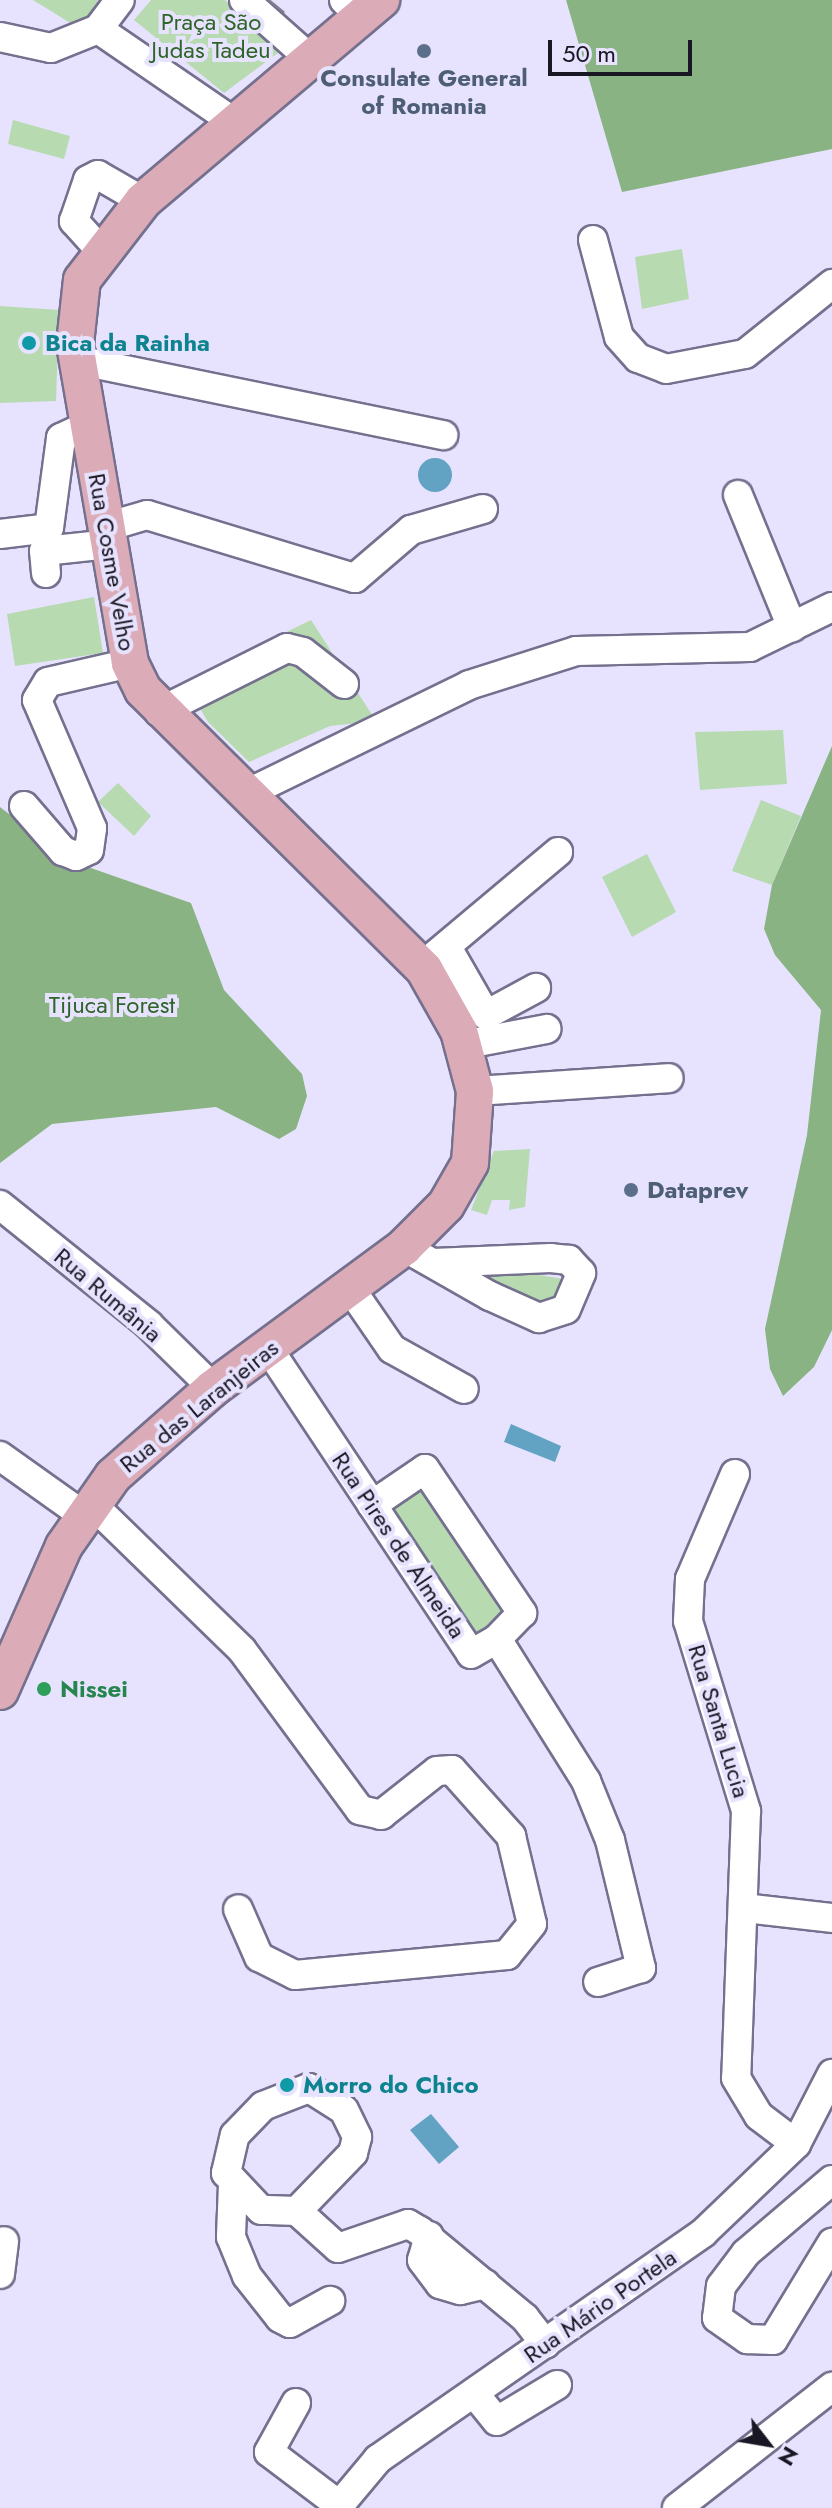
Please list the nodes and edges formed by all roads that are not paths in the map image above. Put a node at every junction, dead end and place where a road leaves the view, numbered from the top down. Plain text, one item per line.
1 (120, 0) edge
2 (244, 0) edge
3 (361, 5) edge
4 (98, 29) junction
5 (0, 37) edge
6 (307, 56) junction
7 (234, 122) junction
8 (143, 201) junction
9 (593, 240) dead end
10 (102, 252) junction
11 (832, 284) edge
12 (77, 360) junction
13 (87, 426) junction
14 (443, 435) dead end
15 (738, 495) dead end
16 (483, 509) dead end
17 (0, 534) edge
18 (108, 536) junction
19 (46, 573) dead end
20 (832, 607) edge
21 (792, 627) junction
22 (130, 663) junction
23 (344, 684) dead end
24 (159, 712) junction
25 (246, 794) junction
26 (24, 806) dead end
27 (558, 852) dead end
28 (435, 958) junction
29 (536, 988) dead end
30 (468, 1029) junction
31 (546, 1029) dead end
32 (669, 1078) dead end
33 (475, 1091) junction
34 (0, 1205) edge
35 (418, 1255) joint
36 (350, 1288) junction
37 (268, 1348) junction
38 (213, 1388) junction
39 (464, 1389) dead end
40 (0, 1456) edge
41 (735, 1474) dead end
42 (372, 1505) junction
43 (88, 1510) junction
44 (497, 1639) junction
45 (0, 1691) edge
46 (744, 1908) junction
47 (238, 1909) dead end
48 (832, 1918) edge
49 (598, 1982) dead end
50 (832, 2074) edge
51 (796, 2144) junction
52 (832, 2180) edge
53 (233, 2184) junction
54 (297, 2211) junction
55 (4, 2241) dead end
56 (832, 2243) edge
57 (0, 2274) edge
58 (330, 2301) dead end
59 (545, 2344) junction
60 (557, 2385) dead end
61 (832, 2387) edge
62 (474, 2393) junction
63 (296, 2403) dead end
64 (338, 2506) edge
65 (677, 2508) edge

1 - 4 street
2 - 6 street
3 - 6 main road, Rua Cosme Velho
4 - 5 street
4 - 7 street
6 - 7 main road, Rua Cosme Velho
7 - 8 main road, Rua Cosme Velho
8 - 10 main road, Rua Cosme Velho
8 - 10 street
9 - 11 street
10 - 12 main road, Rua Cosme Velho
12 - 13 main road, Rua Cosme Velho
12 - 14 street
13 - 17 street
13 - 18 main road, Rua Cosme Velho
15 - 21 street
16 - 18 street
18 - 19 street
18 - 22 main road, Rua Cosme Velho
20 - 21 street
21 - 25 street
22 - 24 main road, Rua Cosme Velho
22 - 26 street
23 - 24 street
24 - 25 main road, Rua Cosme Velho
25 - 28 main road, Rua Cosme Velho
27 - 28 street
28 - 30 main road, Rua Cosme Velho
29 - 30 street
30 - 31 street
30 - 33 main road, Rua Cosme Velho
32 - 33 street
33 - 35 main road, Rua Cosme Velho
34 - 38 street, Rua Rumânia
35 - 36 main road, Rua das Laranjeiras
36 - 37 main road, Rua das Laranjeiras
36 - 39 street
37 - 38 main road, Rua das Laranjeiras
37 - 42 street, Rua Pires de Almeida
38 - 43 main road, Rua das Laranjeiras
40 - 43 street
41 - 46 street, Rua Santa Lucia
42 - 44 street, Rua Pires de Almeida
42 - 44 street
43 - 45 main road, Rua das Laranjeiras
43 - 47 street
44 - 49 street, Rua Pires de Almeida
46 - 48 street
46 - 51 street, Rua Santa Lucia
50 - 51 street, Rua Mário Portela
51 - 59 street, Rua Mário Portela
52 - 56 street
53 - 54 street
53 - 54 street
53 - 58 street
54 - 59 street
55 - 57 street
59 - 62 street, Rua Mário Portela
60 - 62 street
61 - 65 street
62 - 64 street, Rua Mário Portela
63 - 64 street

